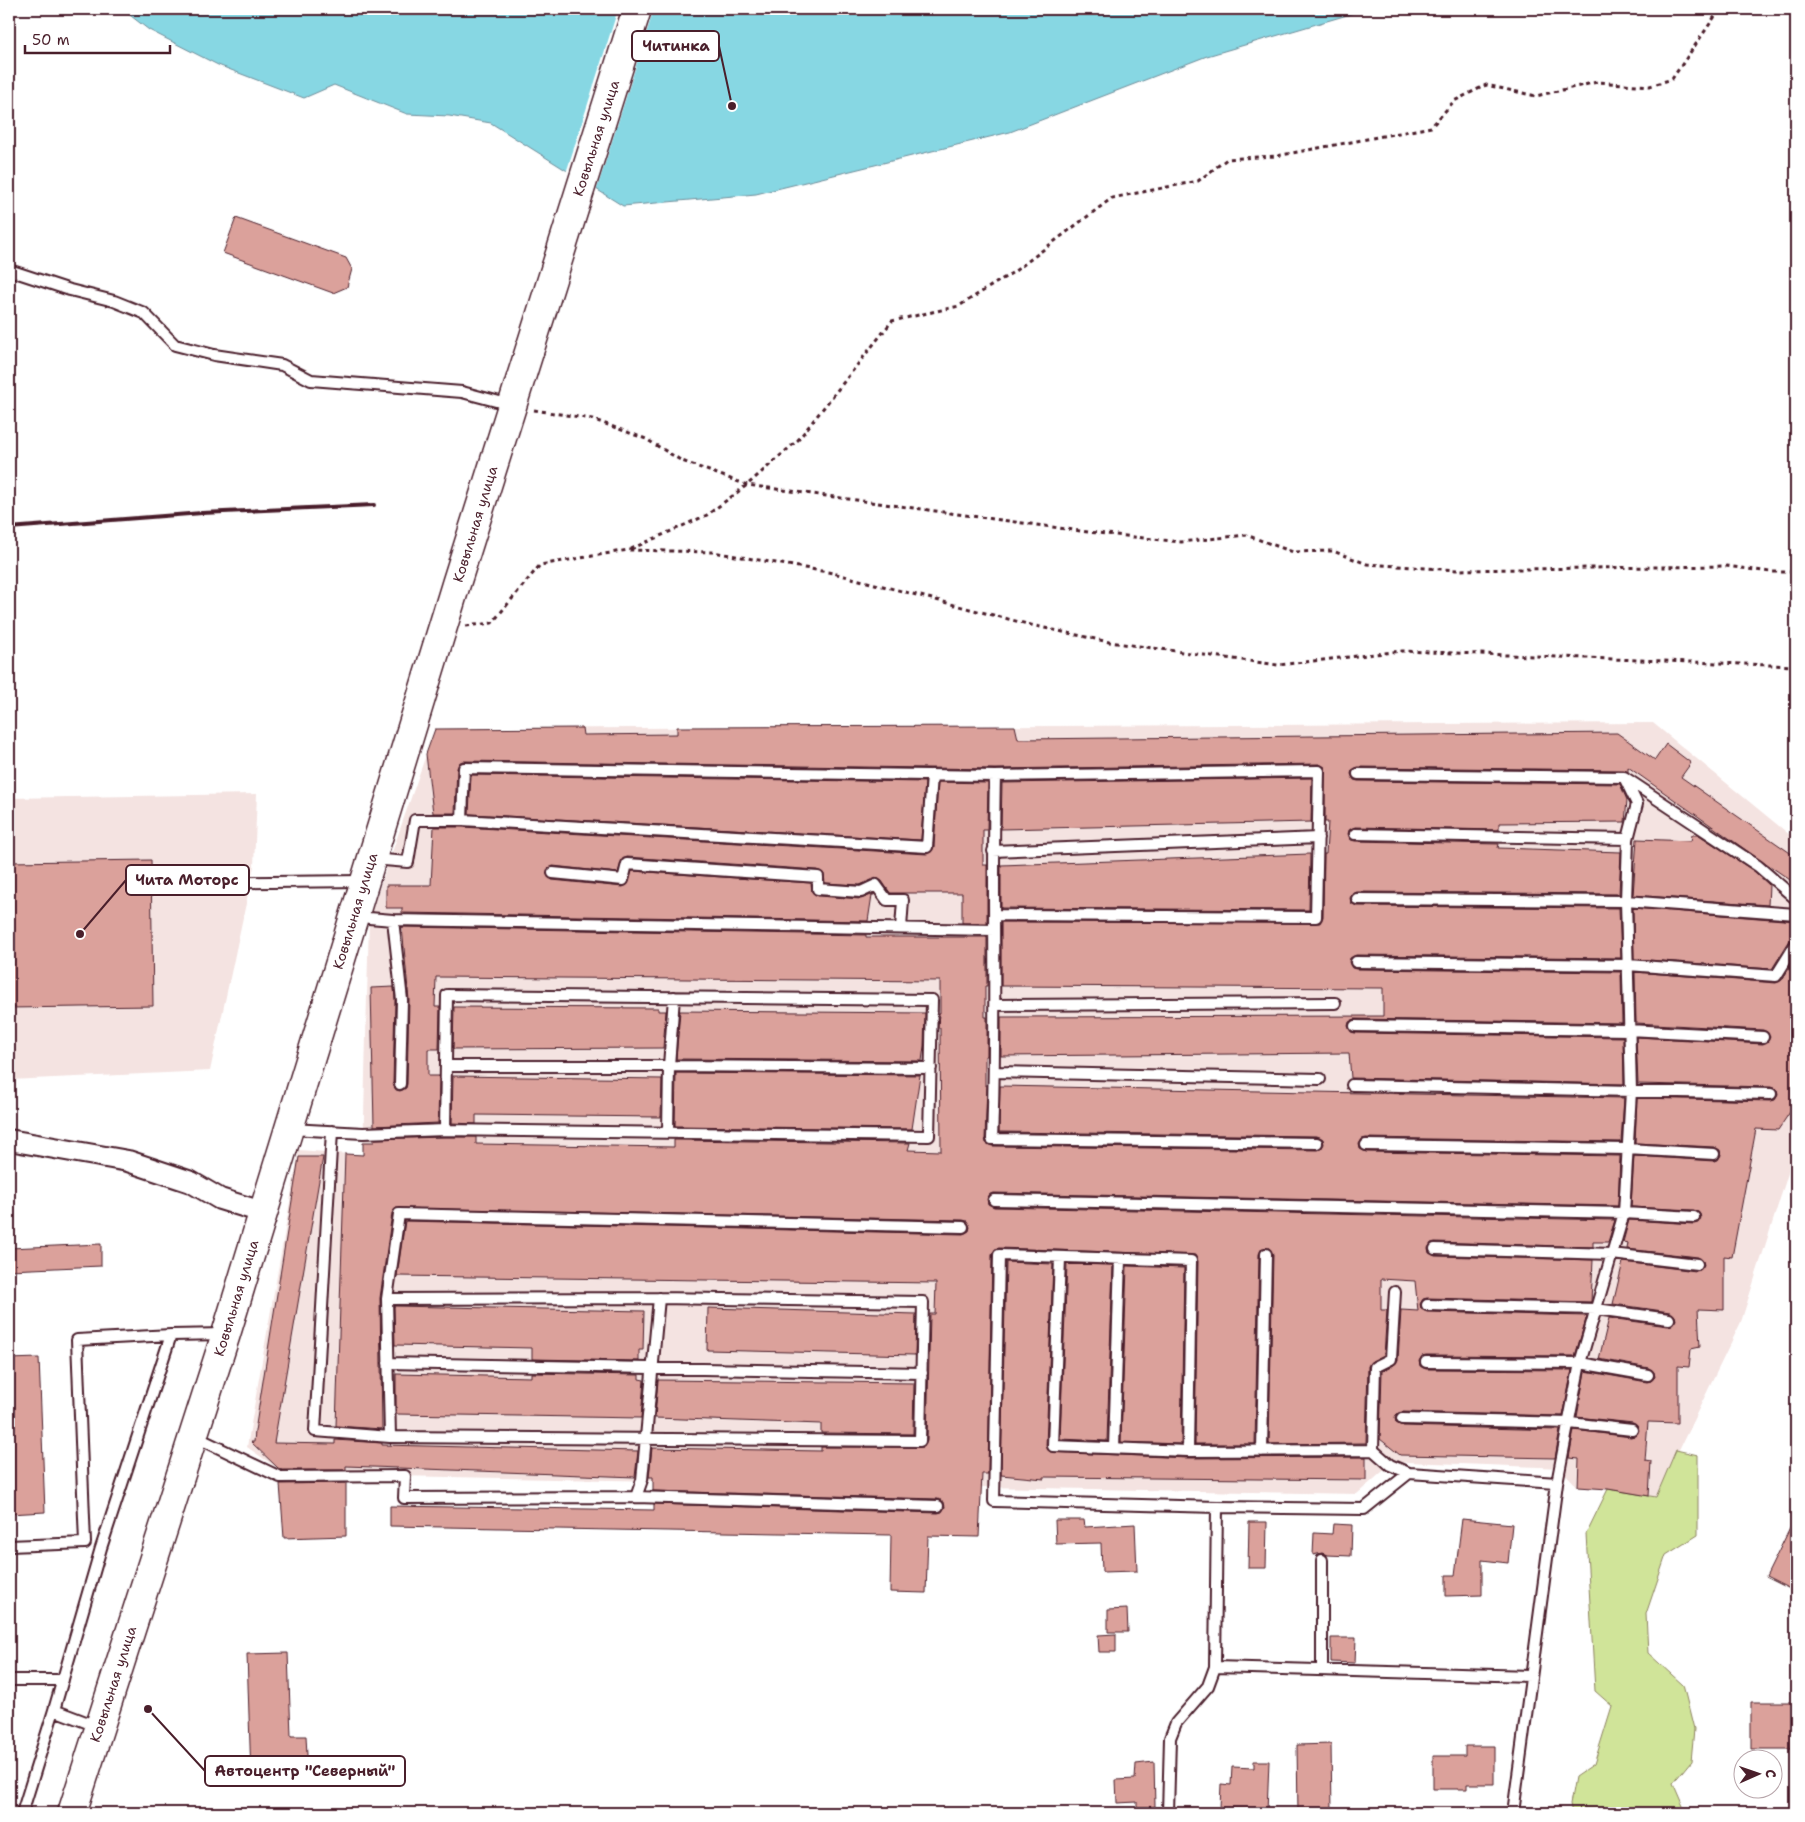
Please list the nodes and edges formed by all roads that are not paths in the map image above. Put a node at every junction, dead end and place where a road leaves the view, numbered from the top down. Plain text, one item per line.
1 (637, 9) edge
2 (9, 270) edge
3 (512, 406) junction
4 (1358, 774) dead end
5 (932, 775) junction
6 (995, 776) junction
7 (1624, 777) junction
8 (462, 820) junction
9 (1355, 834) dead end
10 (1318, 838) junction
11 (1628, 839) junction
12 (993, 851) junction
13 (368, 870) junction
14 (553, 873) dead end
15 (174, 883) dead end
16 (1357, 899) dead end
17 (1796, 899) edge
18 (1626, 901) junction
19 (354, 914) junction
20 (1796, 914) edge
21 (994, 915) junction
22 (393, 920) junction
23 (901, 928) junction
24 (994, 930) junction
25 (1796, 944) edge
26 (1356, 962) dead end
27 (1628, 965) junction
28 (674, 997) junction
29 (1335, 1003) dead end
30 (994, 1005) junction
31 (1355, 1026) dead end
32 (1629, 1030) junction
33 (1763, 1037) dead end
34 (446, 1066) junction
35 (669, 1066) junction
36 (931, 1068) junction
37 (995, 1072) junction
38 (1320, 1079) dead end
39 (400, 1084) dead end
40 (1352, 1085) dead end
41 (1631, 1092) junction
42 (1771, 1094) dead end
43 (288, 1129) junction
44 (445, 1130) junction
45 (332, 1131) junction
46 (668, 1132) junction
47 (9, 1140) edge
48 (1317, 1143) dead end
49 (1366, 1145) dead end
50 (1627, 1149) junction
51 (1714, 1154) dead end
52 (994, 1200) dead end
53 (262, 1212) junction
54 (1624, 1213) junction
55 (1694, 1217) dead end
56 (963, 1227) dead end
57 (1435, 1249) dead end
58 (1266, 1254) dead end
59 (1612, 1254) junction
60 (1060, 1258) junction
61 (1120, 1259) junction
62 (1697, 1264) dead end
63 (1395, 1292) dead end
64 (659, 1298) junction
65 (387, 1299) junction
66 (1427, 1305) dead end
67 (1596, 1309) junction
68 (1669, 1319) dead end
69 (226, 1334) junction
70 (170, 1335) junction
71 (1426, 1362) dead end
72 (388, 1363) junction
73 (1580, 1363) junction
74 (653, 1368) junction
75 (922, 1373) junction
76 (1648, 1375) dead end
77 (1402, 1419) dead end
78 (1570, 1423) junction
79 (1632, 1430) dead end
80 (193, 1436) junction
81 (390, 1438) junction
82 (646, 1440) junction
83 (1114, 1448) junction
84 (1373, 1450) junction
85 (1188, 1451) junction
86 (1262, 1451) junction
87 (1409, 1473) junction
88 (1557, 1483) junction
89 (636, 1498) junction
90 (938, 1506) dead end
91 (1217, 1507) junction
92 (85, 1543) junction
93 (9, 1546) edge
94 (101, 1548) junction
95 (1322, 1560) dead end
96 (1215, 1667) junction
97 (1322, 1670) junction
98 (1531, 1676) junction
99 (9, 1680) edge
100 (63, 1680) junction
101 (54, 1710) junction
102 (99, 1728) junction
103 (22, 1813) edge
104 (72, 1813) edge
105 (1168, 1813) edge
106 (1513, 1813) edge

1 - 3 main road, Ковыльная улица
2 - 3 lane
3 - 13 main road, Ковыльная улица
4 - 7 lane
5 - 6 lane
5 - 8 lane
5 - 8 lane
6 - 10 lane
6 - 12 lane
7 - 11 lane
7 - 17 lane
8 - 13 lane
9 - 11 lane
10 - 12 lane
10 - 21 lane
11 - 18 lane
12 - 21 lane
13 - 15 lane
13 - 19 main road, Ковыльная улица
14 - 23 lane
16 - 18 lane
18 - 20 lane
18 - 27 lane
19 - 22 lane
19 - 43 main road, Ковыльная улица
21 - 24 lane
22 - 23 lane
22 - 39 lane
23 - 24 lane
24 - 30 lane
25 - 27 lane
26 - 27 lane
27 - 32 lane
28 - 34 lane
28 - 35 lane
28 - 36 lane
29 - 30 lane
30 - 37 lane
31 - 32 lane
32 - 33 lane
32 - 41 lane
34 - 35 lane
34 - 44 lane
35 - 36 lane
35 - 46 lane
36 - 46 lane
37 - 38 lane
37 - 48 lane
40 - 41 lane
41 - 42 lane
41 - 50 lane
43 - 45 lane
43 - 53 main road, Ковыльная улица
44 - 45 lane
44 - 46 lane
45 - 81 lane
47 - 53 street
49 - 50 lane
50 - 51 lane
50 - 54 lane
52 - 54 lane
53 - 69 main road, Ковыльная улица
54 - 55 lane
54 - 59 lane
56 - 65 lane
57 - 59 lane
58 - 86 lane
59 - 62 lane
59 - 67 lane
60 - 61 lane
60 - 83 lane
60 - 91 lane
61 - 83 lane
61 - 85 lane
63 - 84 lane
64 - 65 lane
64 - 74 lane
64 - 75 lane
65 - 72 lane
66 - 67 lane
67 - 68 lane
67 - 73 lane
69 - 70 lane
69 - 80 main road, Ковыльная улица
70 - 92 lane
70 - 94 lane
71 - 73 lane
72 - 74 lane
72 - 81 lane
73 - 76 lane
73 - 78 lane
74 - 75 lane
74 - 82 lane
75 - 82 lane
77 - 78 lane
78 - 79 lane
78 - 88 lane
80 - 89 lane
80 - 102 main road, Ковыльная улица
81 - 82 lane
82 - 89 lane
83 - 85 lane
84 - 86 lane
84 - 87 lane
85 - 86 lane
87 - 88 lane
87 - 91 lane
88 - 98 lane
89 - 90 lane
91 - 96 lane
92 - 93 lane
92 - 94 lane
94 - 100 lane
95 - 97 lane
96 - 97 lane
96 - 105 lane
97 - 98 lane
98 - 106 lane
99 - 100 lane
100 - 101 lane
101 - 102 lane
101 - 103 lane
102 - 104 main road, Ковыльная улица

